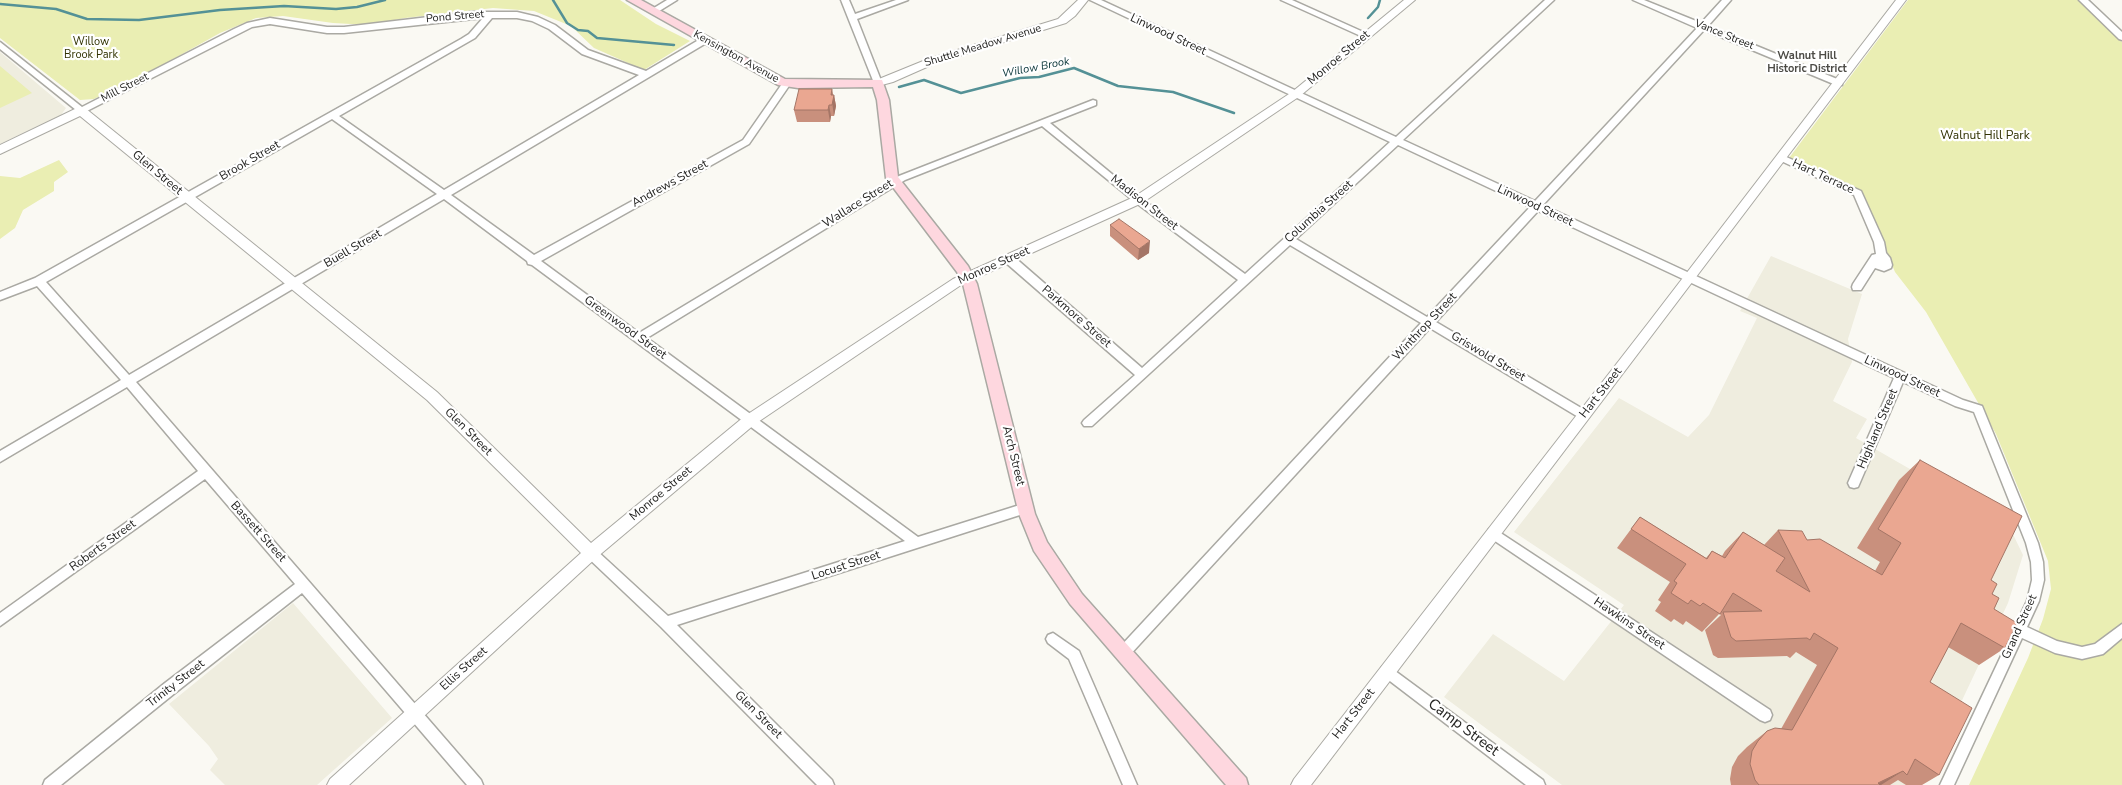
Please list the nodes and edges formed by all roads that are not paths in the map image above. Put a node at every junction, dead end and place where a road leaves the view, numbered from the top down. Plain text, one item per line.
1 (633, 0) edge
2 (673, 0) edge
3 (845, 0) edge
4 (904, 0) edge
5 (1083, 0) edge
6 (1094, 0) edge
7 (1285, 0) edge
8 (1410, 0) edge
9 (1550, 0) edge
10 (1637, 0) edge
11 (1727, 0) edge
12 (1901, 0) edge
13 (2083, 0) edge
14 (653, 11) junction
15 (492, 14) junction
16 (852, 18) junction
17 (250, 25) joint
18 (1702, 26) junction
19 (1366, 35) junction
20 (2122, 37) edge
21 (705, 40) junction
22 (0, 45) edge
23 (647, 75) junction
24 (1839, 82) junction
25 (786, 83) junction
26 (878, 83) junction
27 (1296, 94) junction
28 (1093, 104) dead end
29 (81, 111) junction
30 (332, 115) junction
31 (1044, 123) junction
32 (1397, 141) junction
33 (0, 150) edge
34 (1782, 158) junction
35 (894, 182) junction
36 (445, 195) junction
37 (186, 197) junction
38 (1138, 200) junction
39 (1537, 206) junction
40 (1288, 239) junction
41 (1009, 259) junction
42 (532, 261) junction
43 (967, 277) junction
44 (1690, 278) junction
45 (1245, 280) junction
46 (39, 281) junction
47 (292, 284) junction
48 (1857, 287) dead end
49 (0, 296) edge
50 (1429, 322) junction
51 (639, 338) junction
52 (1142, 375) junction
53 (1900, 376) junction
54 (128, 381) junction
55 (1978, 408) joint
56 (1584, 414) junction
57 (750, 420) junction
58 (1088, 423) dead end
59 (0, 457) edge
60 (205, 473) junction
61 (1854, 482) dead end
62 (1026, 508) junction
63 (1493, 533) junction
64 (916, 543) junction
65 (591, 553) junction
66 (304, 584) junction
67 (0, 620) edge
68 (666, 623) junction
69 (2019, 630) junction
70 (2122, 630) edge
71 (1052, 639) dead end
72 (1123, 653) junction
73 (1387, 671) junction
74 (415, 713) junction
75 (1765, 715) dead end
76 (50, 785) edge
77 (336, 785) edge
78 (476, 785) edge
79 (827, 785) edge
80 (1130, 785) edge
81 (1239, 785) edge
82 (1300, 785) edge
83 (1538, 785) edge
84 (1946, 785) edge

1 - 14 main road, Kensington Avenue
2 - 14 street
3 - 16 street
4 - 16 street
5 - 26 street, Shuttle Meadow Avenue
6 - 27 street, Linwood Street
7 - 19 street
8 - 19 street, Monroe Street
9 - 32 street, Columbia Street
10 - 18 street, Vance Street
11 - 18 street, Winthrop Street
12 - 24 street, Hart Street
13 - 20 street
14 - 21 main road, Kensington Avenue
15 - 17 street, Pond Street
15 - 23 street, Pond Street
15 - 30 street, Brook Street
16 - 26 street
17 - 29 street, Mill Street
18 - 24 street, Vance Street
18 - 39 street, Winthrop Street
19 - 27 street, Monroe Street
21 - 23 street, Buell Street
21 - 25 main road, Kensington Avenue
22 - 29 street
23 - 36 street, Buell Street
24 - 34 street, Hart Street
25 - 26 main road, Kensington Avenue
25 - 42 street, Andrews Street
26 - 35 main road, Arch Street
27 - 32 street, Linwood Street
27 - 38 street, Monroe Street
28 - 31 street, Wallace Street
29 - 33 street, Mill Street
29 - 37 street, Glen Street
30 - 36 street, Greenwood Street
30 - 37 street, Brook Street
31 - 35 street, Wallace Street
31 - 38 street, Madison Street
32 - 39 street, Linwood Street
32 - 40 street, Columbia Street
34 - 44 street, Hart Street
34 - 48 street, Hart Terrace
35 - 43 main road, Arch Street
35 - 51 street, Wallace Street
36 - 42 street, Greenwood Street
36 - 47 street, Buell Street
37 - 46 street, Brook Street
37 - 47 street, Glen Street
38 - 41 street, Monroe Street
38 - 45 street, Madison Street
39 - 44 street, Linwood Street
39 - 50 street, Winthrop Street
40 - 45 street, Columbia Street
40 - 50 street, Griswold Street
41 - 43 street, Monroe Street
41 - 52 street, Parkmore Street
42 - 51 street, Greenwood Street
43 - 57 street, Monroe Street
43 - 62 main road, Arch Street
44 - 53 street, Linwood Street
44 - 56 street, Hart Street
45 - 52 street, Columbia Street
46 - 49 street, Brook Street
46 - 54 street, Bassett Street
47 - 54 street, Buell Street
47 - 65 street, Glen Street
50 - 56 street, Griswold Street
50 - 72 street, Winthrop Street
51 - 57 street, Greenwood Street
52 - 58 street, Columbia Street
53 - 55 street, Linwood Street
53 - 61 street, Highland Street
54 - 59 street, Buell Street
54 - 60 street, Bassett Street
55 - 69 street, Grand Street
56 - 63 street, Hart Street
57 - 64 street, Greenwood Street
57 - 65 street, Monroe Street
60 - 66 street, Bassett Street
60 - 67 street, Roberts Street
62 - 64 street, Locust Street
62 - 72 main road, Arch Street
63 - 73 street, Hart Street
63 - 75 street, Hawkins Street
64 - 68 street, Locust Street
65 - 68 street, Glen Street
65 - 74 street, Ellis Street
66 - 74 street, Bassett Street
66 - 76 street, Trinity Street
68 - 79 street, Glen Street
69 - 70 street
69 - 84 street, Grand Street
71 - 80 street
72 - 81 main road, Arch Street
73 - 82 street, Hart Street
73 - 83 street, Camp Street
74 - 77 street, Ellis Street
74 - 78 street, Bassett Street

